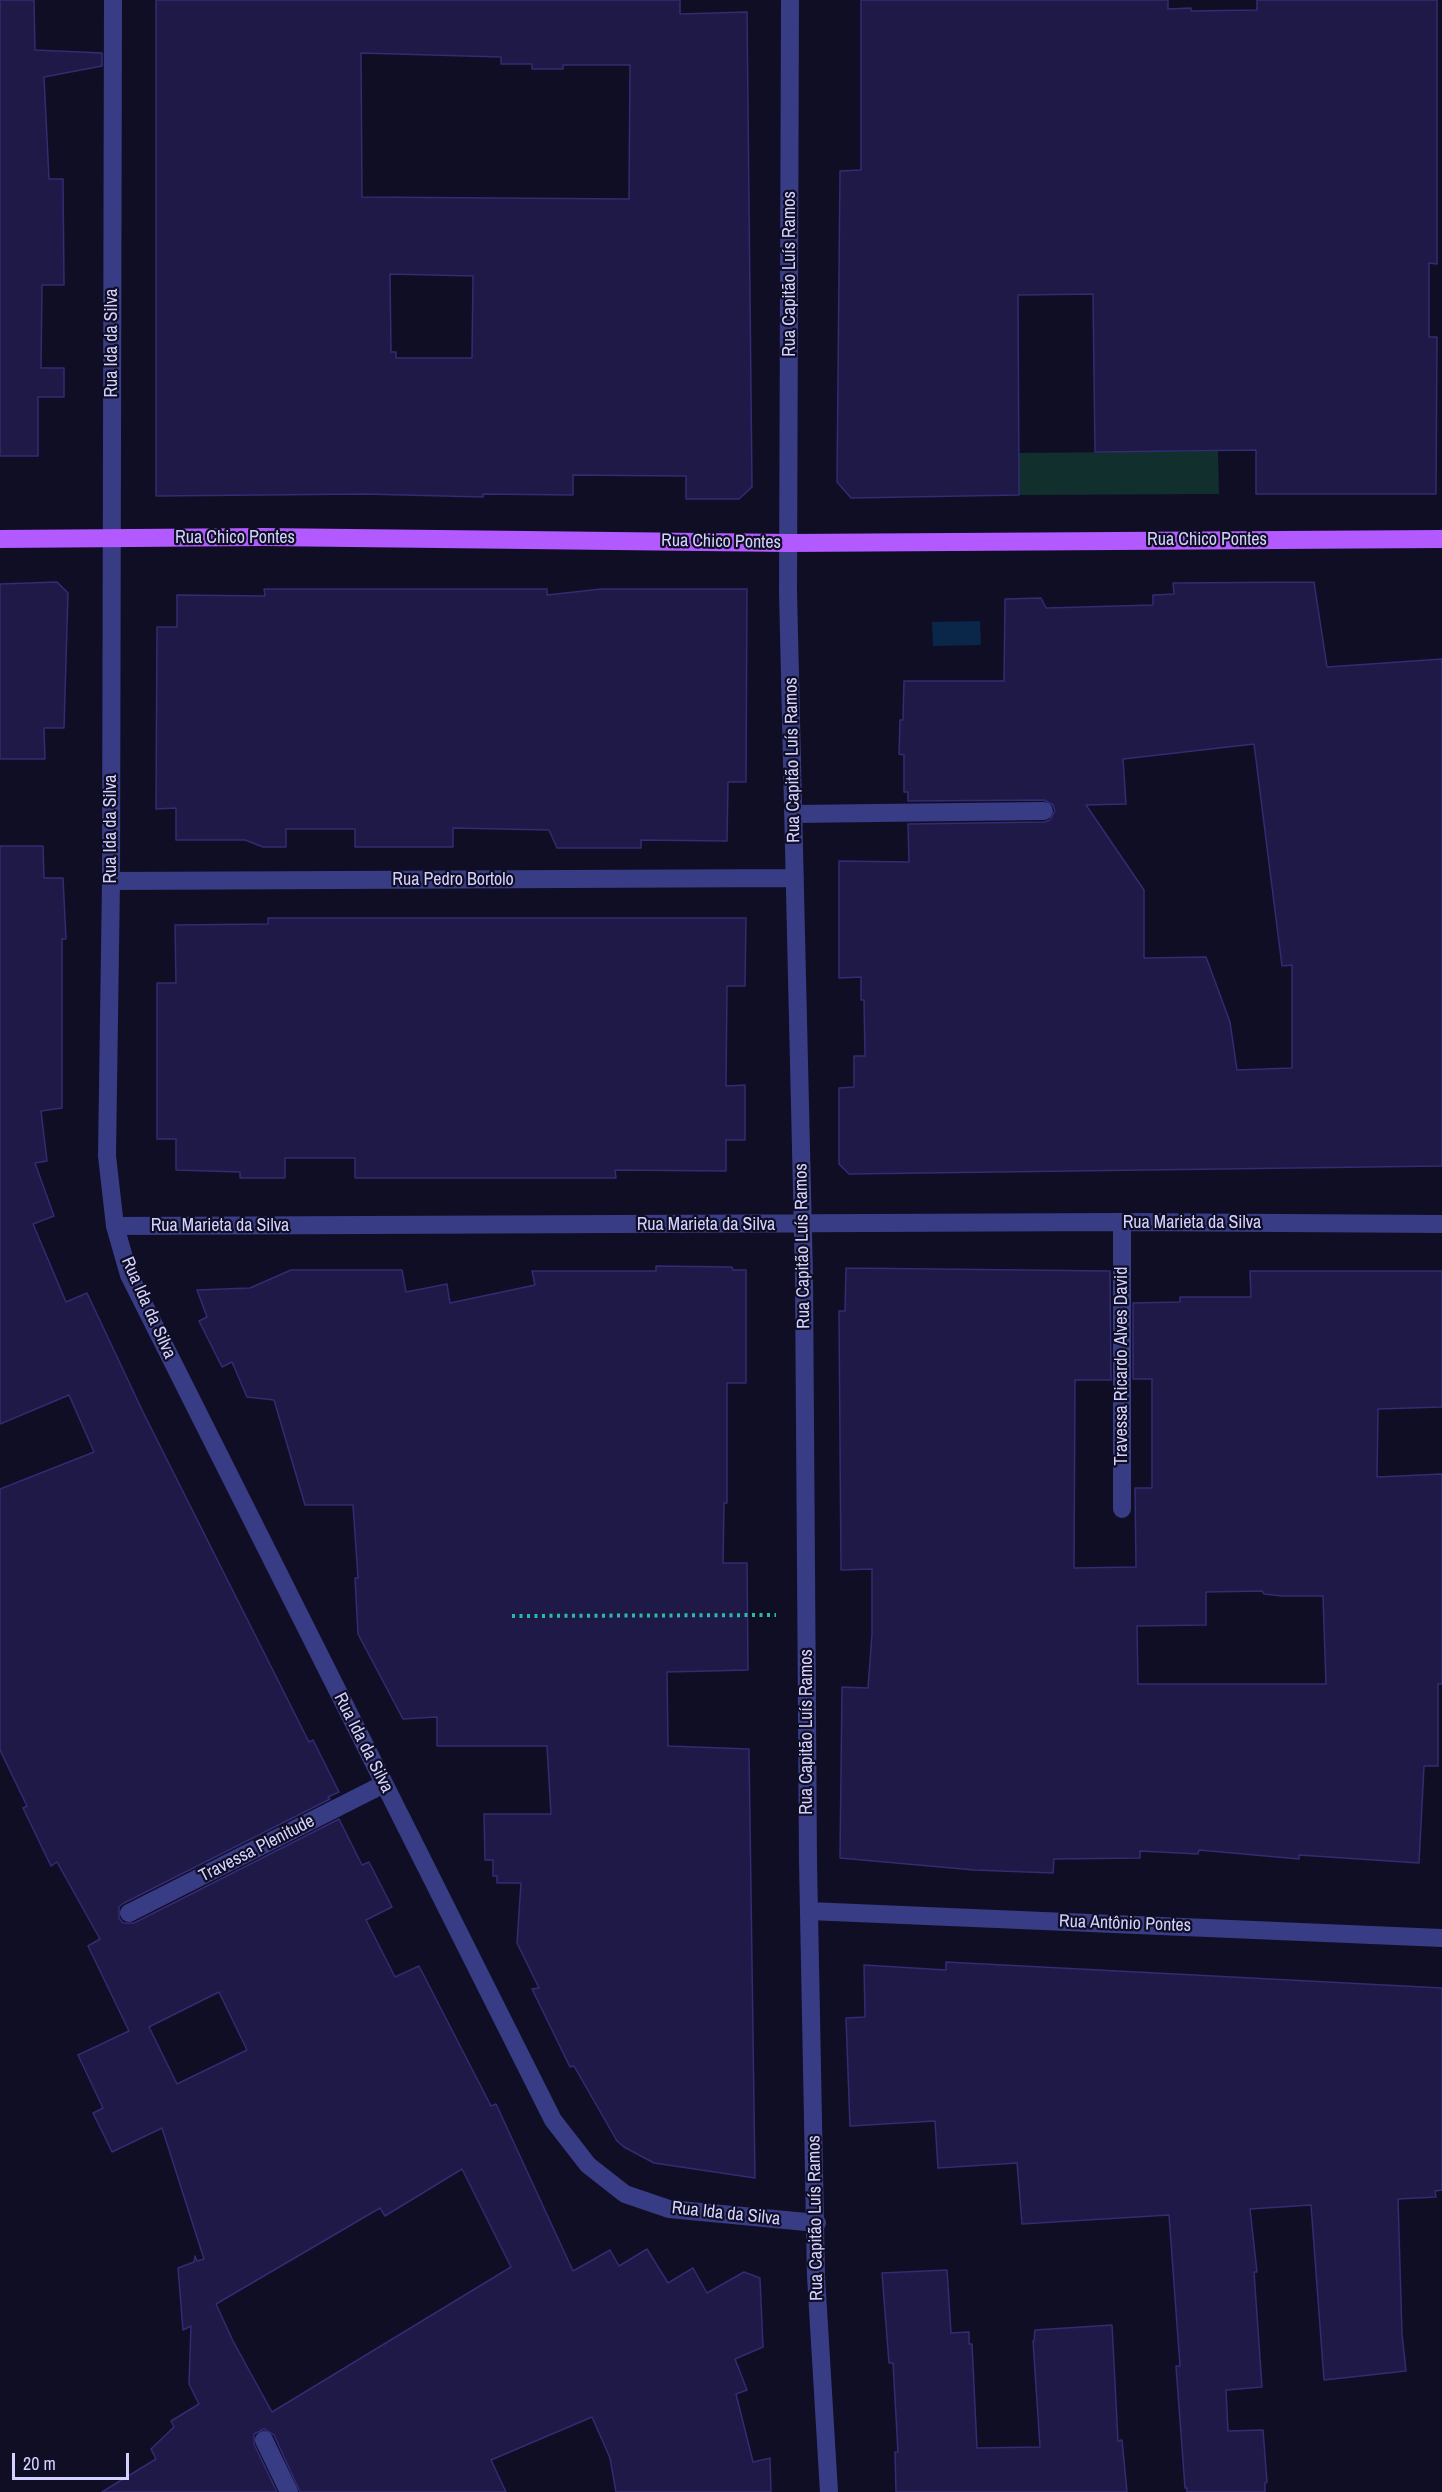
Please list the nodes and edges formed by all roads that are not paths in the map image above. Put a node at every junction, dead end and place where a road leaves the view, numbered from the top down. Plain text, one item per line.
1 (113, 0) edge
2 (790, 0) edge
3 (112, 538) junction
4 (0, 539) edge
5 (1442, 539) edge
6 (789, 543) junction
7 (1044, 811) dead end
8 (794, 814) junction
9 (795, 878) junction
10 (111, 881) junction
11 (1122, 1222) junction
12 (803, 1224) junction
13 (1442, 1224) edge
14 (115, 1226) junction
15 (1122, 1509) dead end
16 (384, 1784) junction
17 (809, 1911) junction
18 (129, 1913) dead end
19 (1442, 1938) edge
20 (817, 2223) junction
21 (264, 2440) dead end
22 (289, 2492) edge
23 (829, 2492) edge

1 - 3 street, Rua Ida da Silva
2 - 6 street, Rua Capitão Luís Ramos
3 - 4 main road, Rua Chico Pontes
3 - 6 main road, Rua Chico Pontes
3 - 10 street, Rua Ida da Silva
5 - 6 main road, Rua Chico Pontes
6 - 8 street, Rua Capitão Luís Ramos
7 - 8 street
8 - 9 street, Rua Capitão Luís Ramos
9 - 10 street, Rua Pedro Bortolo
9 - 12 street, Rua Capitão Luís Ramos
10 - 14 street, Rua Ida da Silva
11 - 12 street, Rua Marieta da Silva
11 - 13 street, Rua Marieta da Silva
11 - 15 street, Travessa Ricardo Alves David
12 - 14 street, Rua Marieta da Silva
12 - 17 street, Rua Capitão Luís Ramos
14 - 16 street, Rua Ida da Silva
16 - 18 street, Travessa Plenitude
16 - 20 street, Rua Ida da Silva
17 - 19 street, Rua Antônio Pontes
17 - 20 street, Rua Capitão Luís Ramos
20 - 23 street, Rua Capitão Luís Ramos
21 - 22 street

